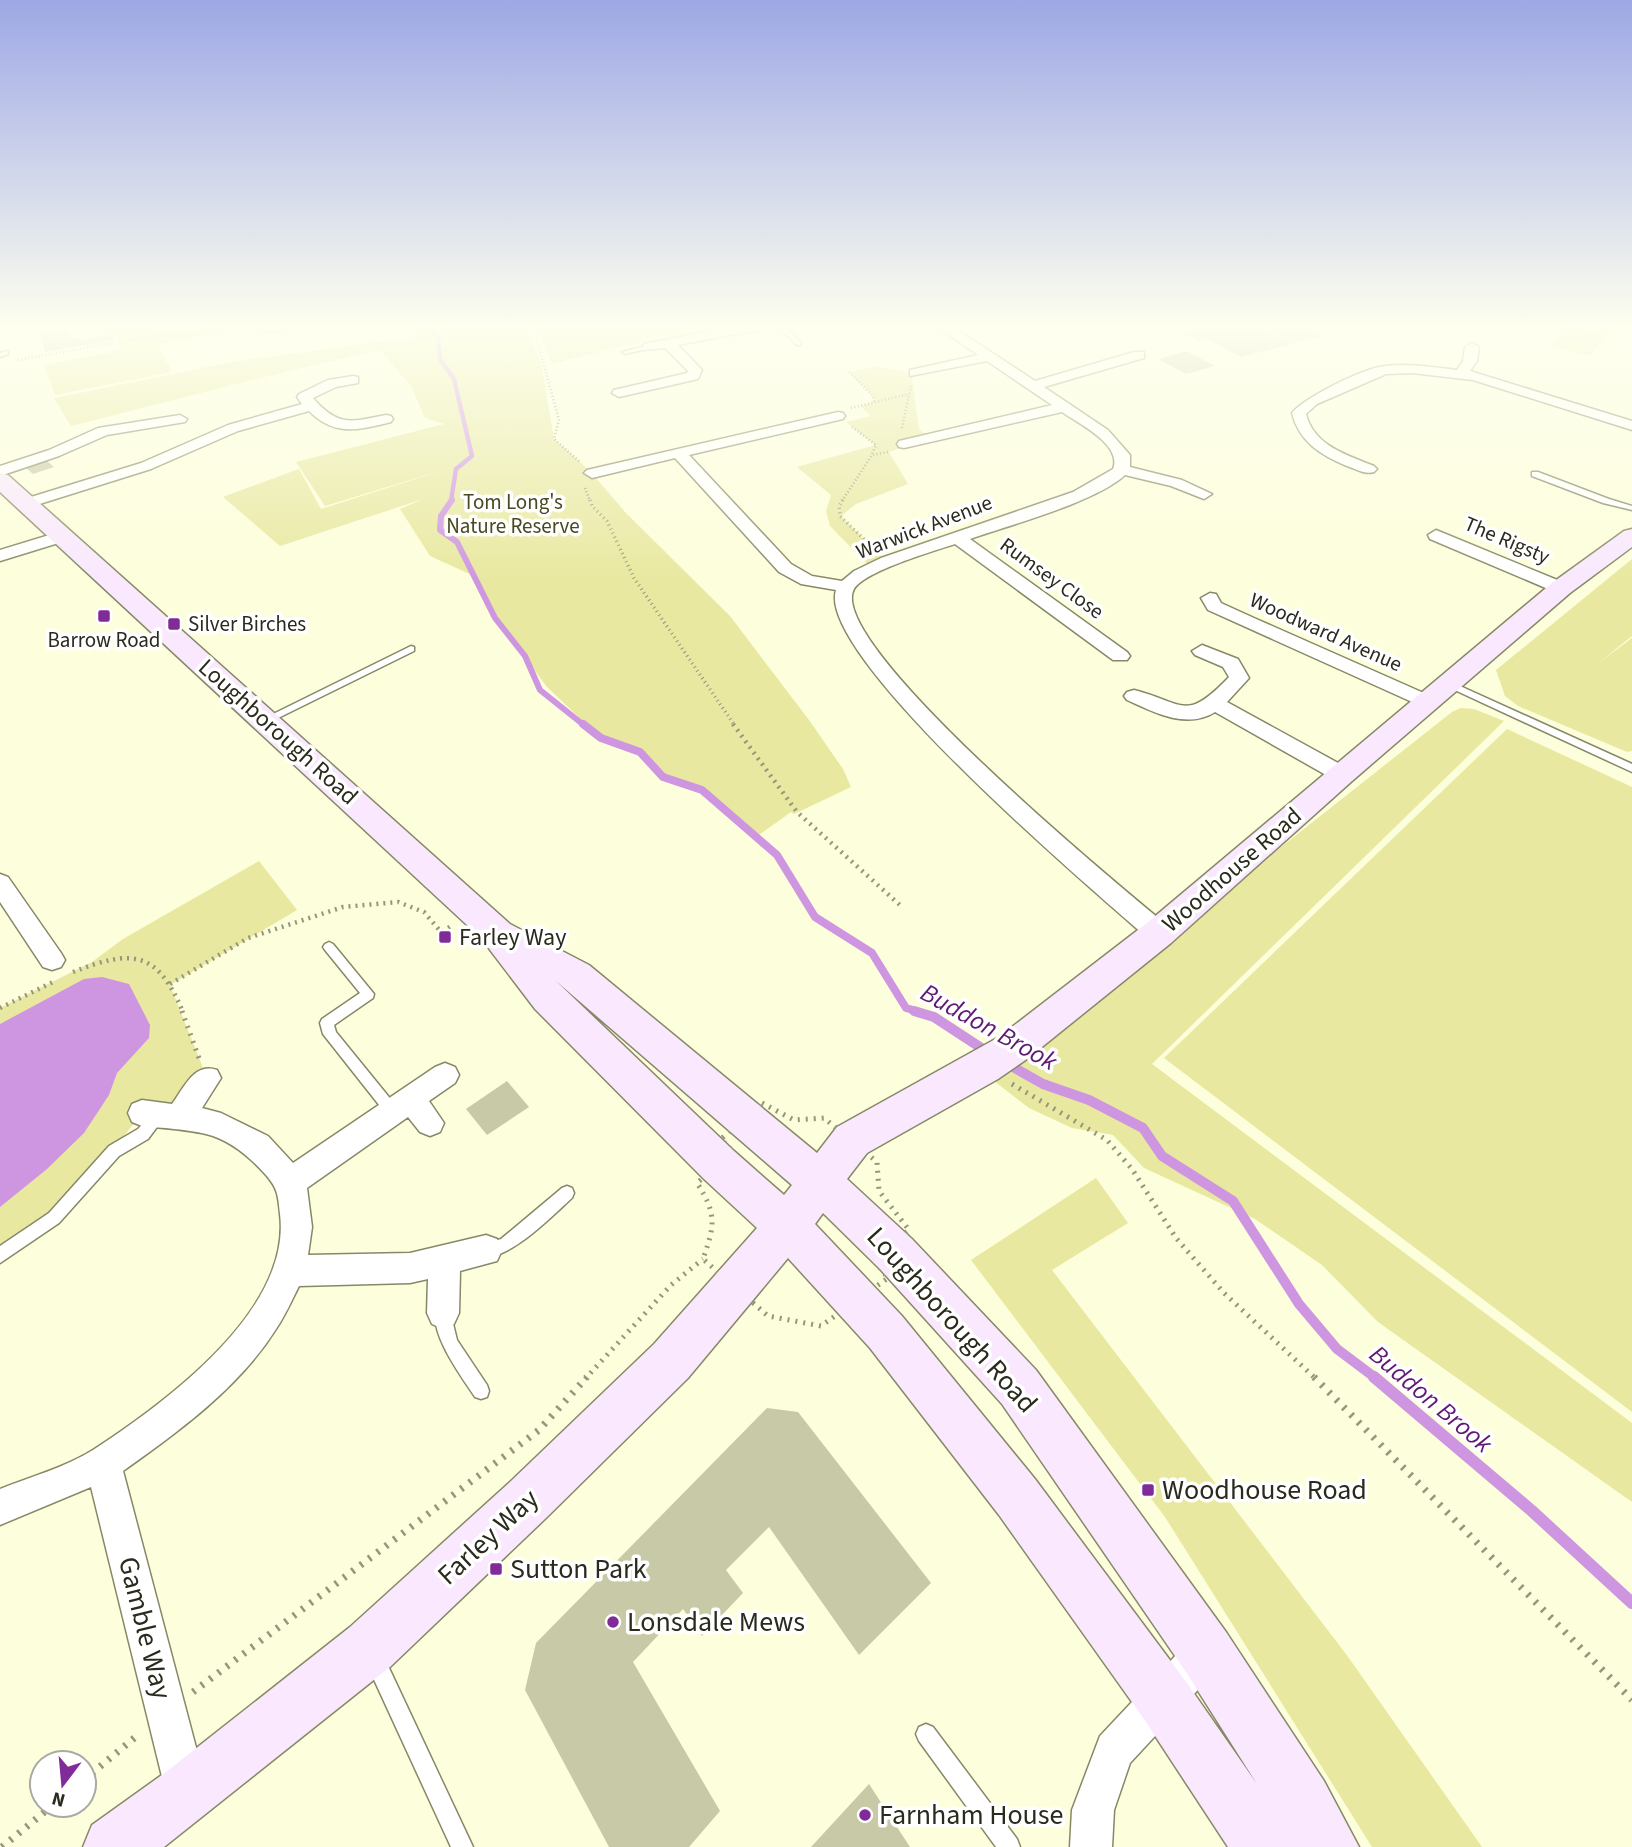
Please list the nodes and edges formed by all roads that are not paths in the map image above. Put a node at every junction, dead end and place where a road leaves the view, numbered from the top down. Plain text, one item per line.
1 (293, 411) edge
2 (315, 411) edge
3 (1042, 411) edge
4 (1070, 411) edge
5 (1300, 411) edge
6 (1585, 411) edge
7 (838, 416) road end
8 (183, 417) dead end
9 (386, 419) dead end
10 (1632, 426) edge
11 (904, 444) road end
12 (678, 452) junction
13 (1363, 462) dead end
14 (1123, 470) junction
15 (592, 473) road end
16 (1535, 474) dead end
17 (1224, 485) dead end
18 (7, 488) edge
19 (1204, 494) junction
20 (1188, 504) dead end
21 (1632, 508) edge
22 (1436, 534) dead end
23 (1632, 536) edge
24 (59, 537) junction
25 (957, 537) junction
26 (0, 556) edge
27 (846, 587) junction
28 (1561, 588) junction
29 (1210, 598) dead end
30 (411, 649) dead end
31 (1202, 651) dead end
32 (1120, 656) dead end
33 (1438, 693) junction
34 (1134, 696) dead end
35 (1216, 704) junction
36 (266, 720) junction
37 (1632, 768) edge
38 (1341, 774) junction
39 (0, 883) edge
40 (484, 920) junction
41 (1159, 933) junction
42 (329, 947) dead end
43 (59, 971) road end
44 (445, 1075) dead end
45 (207, 1078) road end
46 (401, 1105) junction
47 (160, 1115) junction
48 (430, 1123) dead end
49 (819, 1181) junction
50 (291, 1182) junction
51 (567, 1193) dead end
52 (787, 1226) junction
53 (486, 1250) joint
54 (0, 1255) edge
55 (445, 1260) junction
56 (290, 1271) junction
57 (443, 1313) joint
58 (481, 1391) dead end
59 (103, 1464) junction
60 (0, 1507) edge
61 (370, 1647) junction
62 (1206, 1652) junction
63 (1164, 1699) junction
64 (926, 1734) dead end
65 (187, 1793) junction
66 (114, 1847) edge
67 (462, 1847) edge
68 (1009, 1847) edge
69 (1091, 1847) edge
70 (1265, 1847) edge
71 (1328, 1847) edge

1 - 18 street
2 - 9 street
3 - 11 street
4 - 14 street
5 - 13 street
6 - 10 street
7 - 12 street
8 - 18 street
12 - 15 street
12 - 27 street
14 - 19 street
14 - 25 street, Warwick Avenue
16 - 21 lane
17 - 19 street
18 - 24 street, Loughborough Road
19 - 20 street
22 - 28 street, The Rigsty
23 - 28 street, Woodhouse Road
24 - 26 street
24 - 36 street, Loughborough Road
25 - 27 street, Warwick Avenue
25 - 32 street, Rumsey Close
27 - 41 street, Warwick Avenue
28 - 33 street, Woodhouse Road
29 - 33 street, Woodward Avenue
30 - 36 lane
31 - 35 street
33 - 37 lane
33 - 38 street, Woodhouse Road
34 - 35 street
35 - 38 street
36 - 40 street, Loughborough Road
38 - 41 street, Woodhouse Road
39 - 43 street
40 - 49 street, Loughborough Road
40 - 52 street, Loughborough Road
41 - 49 street, Woodhouse Road
42 - 46 lane
44 - 46 street
45 - 47 street
46 - 48 street
46 - 50 street
47 - 50 street
47 - 54 lane
49 - 52 street, Farley Way
49 - 62 street, Loughborough Road
50 - 56 street
51 - 53 lane
52 - 61 street, Farley Way
52 - 63 street, Loughborough Road
53 - 55 street
55 - 56 street
55 - 57 street
56 - 59 street
57 - 58 lane
59 - 60 street
59 - 65 street, Gamble Way
61 - 65 street, Farley Way
61 - 67 lane
62 - 63 street
62 - 71 street, Loughborough Road
63 - 69 street
63 - 70 street, Loughborough Road
64 - 68 lane
65 - 66 street, Farley Way

